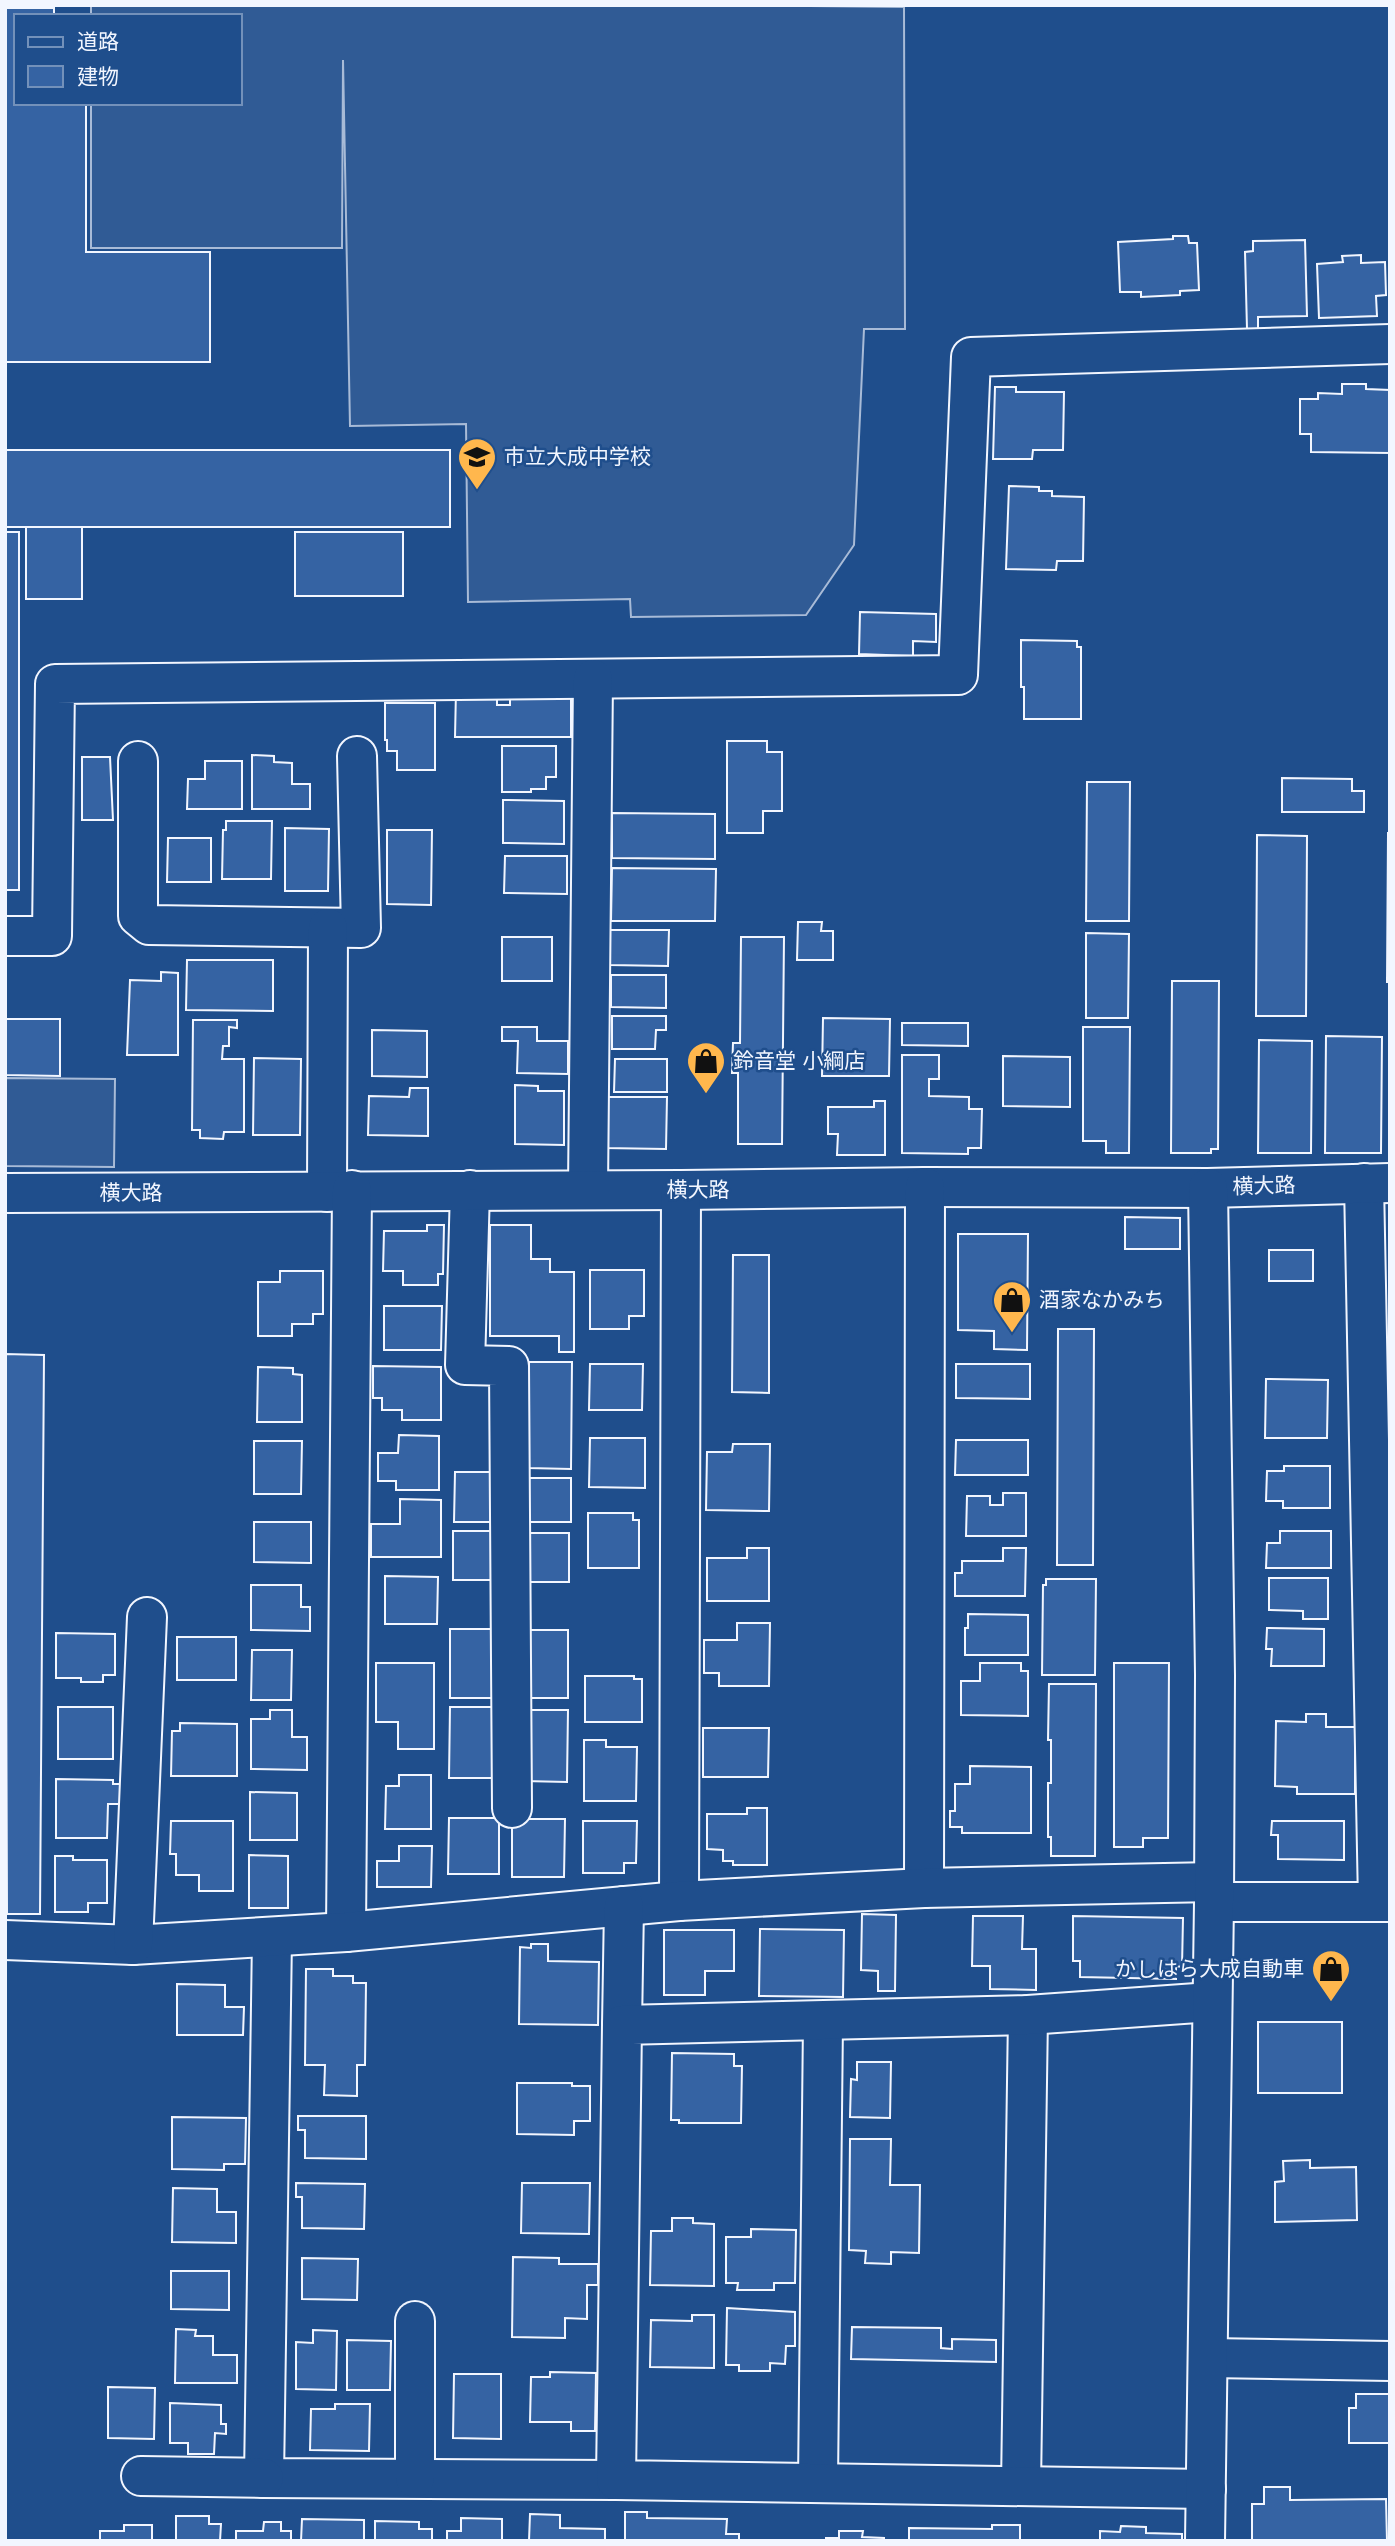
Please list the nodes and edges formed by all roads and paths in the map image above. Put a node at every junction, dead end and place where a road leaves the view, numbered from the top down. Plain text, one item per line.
1 (1390, 344) edge
2 (593, 679) junction
3 (357, 756) dead end
4 (138, 761) dead end
5 (328, 928) junction
6 (5, 936) edge
7 (1377, 1183) edge
8 (925, 1187) junction
9 (1208, 1188) junction
10 (588, 1189) junction
11 (470, 1190) junction
12 (681, 1190) junction
13 (339, 1191) junction
14 (5, 1193) edge
15 (147, 1617) dead end
16 (512, 1808) dead end
17 (923, 1888) junction
18 (1380, 1890) edge
19 (1214, 1892) junction
20 (679, 1901) junction
21 (624, 1906) junction
22 (346, 1933) junction
23 (272, 1937) junction
24 (5, 1940) edge
25 (133, 1945) junction
26 (1211, 2002) junction
27 (1028, 2015) junction
28 (824, 2021) junction
29 (622, 2025) junction
30 (415, 2321) dead end
31 (1209, 2358) junction
32 (1390, 2361) edge
33 (141, 2476) dead end
34 (264, 2477) junction
35 (415, 2478) junction
36 (616, 2480) junction
37 (818, 2482) junction
38 (1021, 2486) junction
39 (1206, 2489) junction
40 (1205, 2541) edge

1 - 2 street
2 - 6 street
2 - 10 street
3 - 5 street
4 - 5 street
5 - 13 street
7 - 9 street, 横大路
7 - 18 street
8 - 9 street, 横大路
8 - 12 street, 横大路
8 - 17 street
9 - 19 street
10 - 11 street, 横大路
10 - 12 street, 横大路
11 - 13 street, 横大路
11 - 16 street
12 - 20 street
13 - 14 street, 横大路
13 - 22 street
15 - 25 street
17 - 19 street
17 - 20 street
18 - 19 street
19 - 26 street
20 - 21 street
21 - 22 street
21 - 29 street
22 - 23 street
23 - 25 street
23 - 34 street
24 - 25 street
26 - 27 street
26 - 31 street
27 - 28 street
27 - 38 street
28 - 29 street
28 - 37 street
29 - 36 street
30 - 35 street
31 - 32 street
31 - 39 street
33 - 34 street
34 - 35 street
35 - 36 street
36 - 37 street
37 - 38 street
38 - 39 street
39 - 40 street

